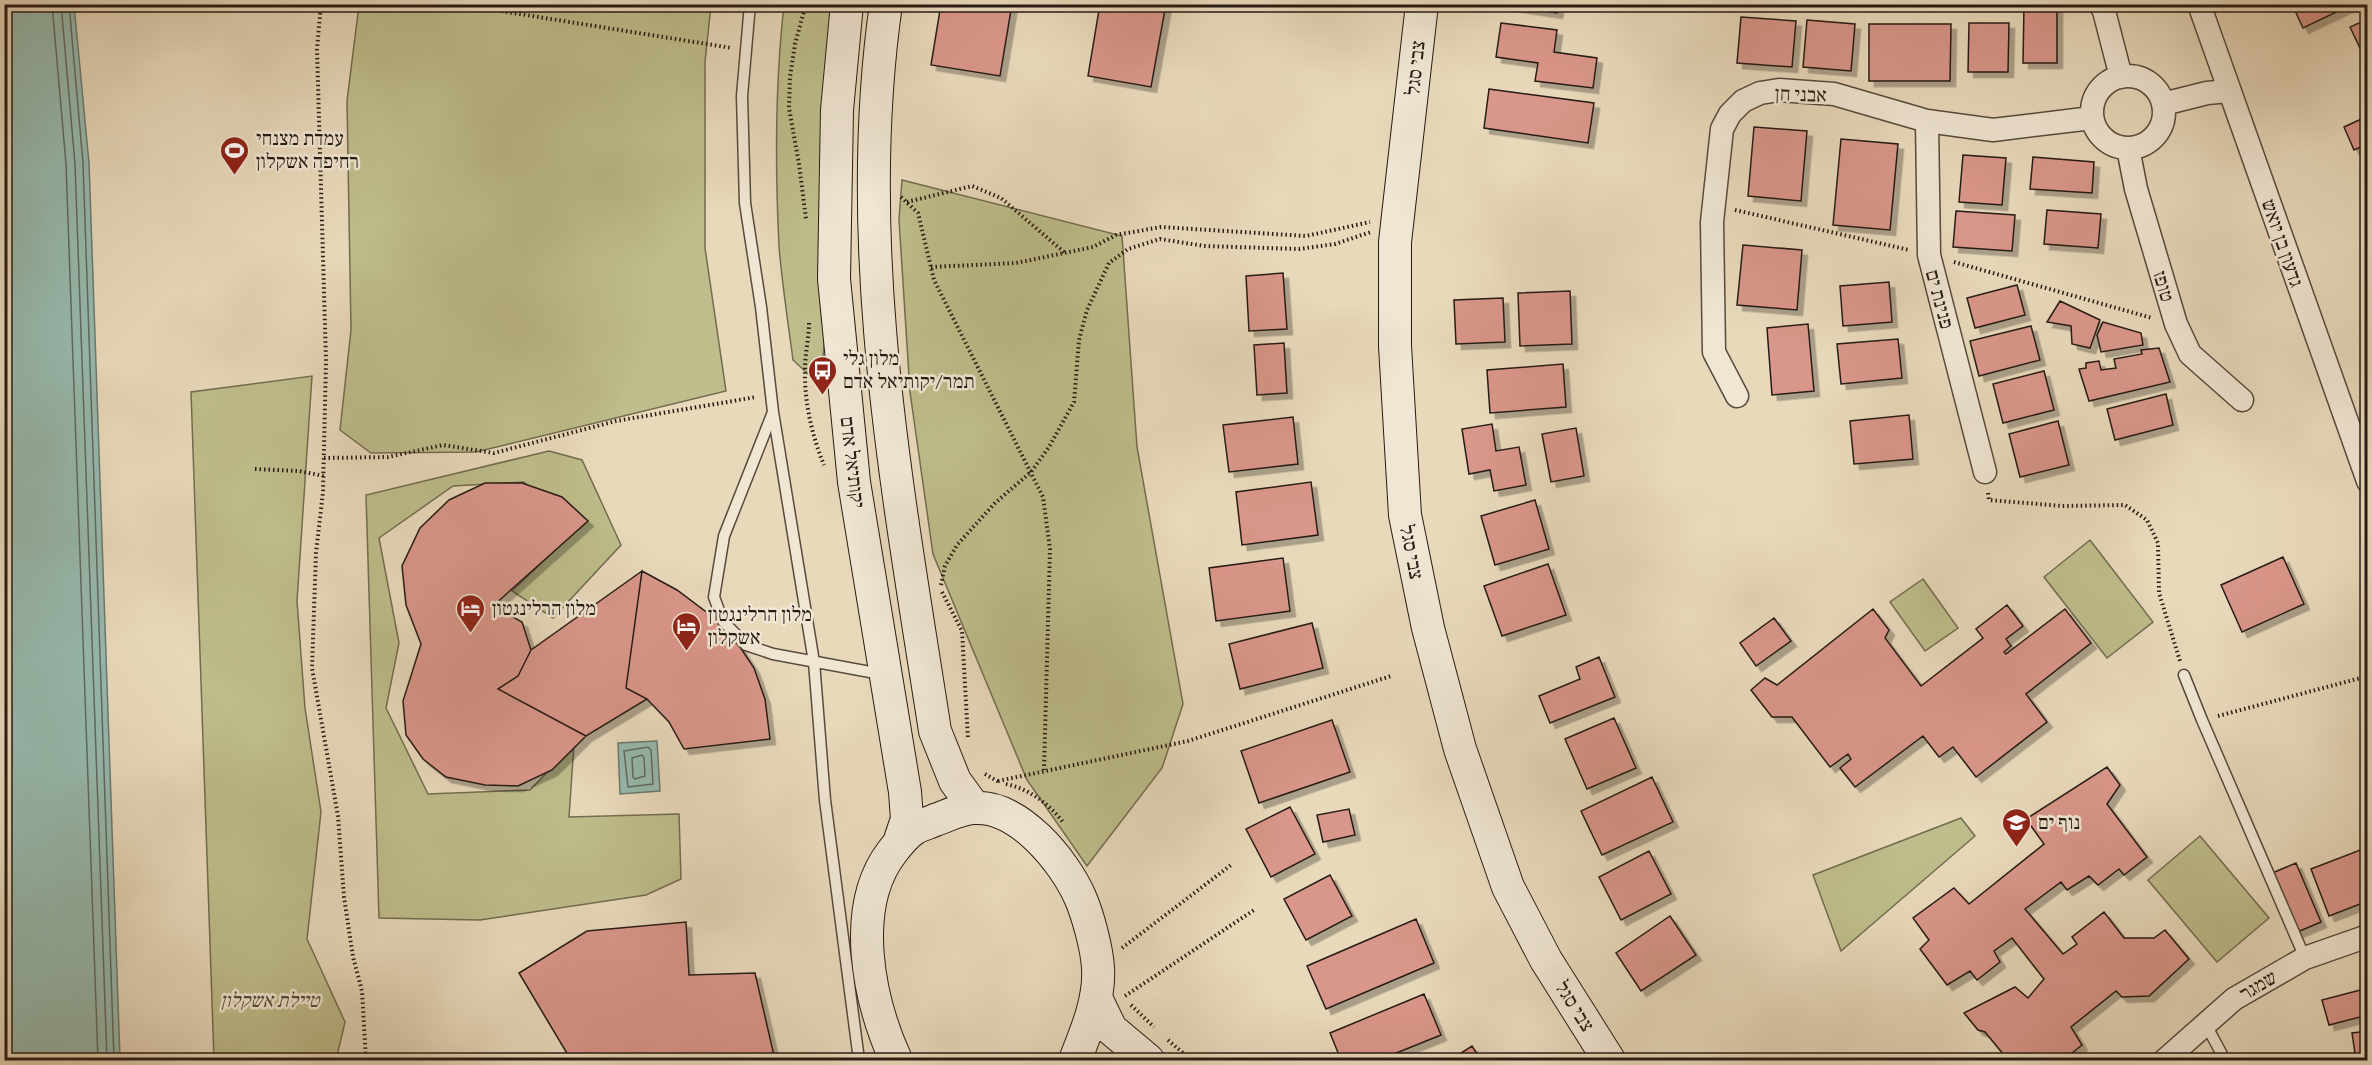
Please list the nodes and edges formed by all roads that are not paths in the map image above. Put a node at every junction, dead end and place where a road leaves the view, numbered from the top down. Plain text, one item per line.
1 (750, 4) edge
2 (848, 4) edge
3 (886, 4) edge
4 (1422, 4) edge
5 (2100, 4) edge
6 (2199, 4) edge
7 (2121, 77) junction
8 (2229, 91) junction
9 (2163, 104) junction
10 (2092, 118) junction
11 (1927, 121) junction
12 (2128, 148) junction
13 (1737, 396) dead end
14 (2242, 400) dead end
15 (773, 412) junction
16 (1985, 472) road end
17 (2367, 481) edge
18 (814, 662) junction
19 (887, 675) junction
20 (2184, 675) road end
21 (974, 807) junction
22 (899, 843) junction
23 (2367, 936) edge
24 (2305, 958) junction
25 (1113, 994) junction
26 (2205, 1023) junction
27 (859, 1060) edge
28 (896, 1060) edge
29 (1075, 1060) edge
30 (1148, 1060) edge
31 (1609, 1060) edge
32 (2165, 1060) edge
33 (2225, 1060) edge

1 - 15 lane
2 - 19 main road, יקותיאל אדם
3 - 21 main road
4 - 31 main road, צבי סגל
5 - 7 street
6 - 8 street, גדעון בן יואש
7 - 9 street
7 - 10 street
8 - 9 street
8 - 17 street, גדעון בן יואש
9 - 12 street
10 - 11 street, אבני חן
10 - 12 street
11 - 13 street, אבני חן
11 - 16 street, פנינת ים
12 - 14 street, טופז
15 - 18 lane
15 - 18 lane
18 - 19 lane
18 - 27 lane
19 - 22 main road, יקותיאל אדם
20 - 24 lane
21 - 22 main road
21 - 25 main road
22 - 28 main road
23 - 24 street, שמגר
24 - 26 street, שמגר
25 - 29 main road
25 - 30 main road
26 - 32 street, שמגר
26 - 33 lane

